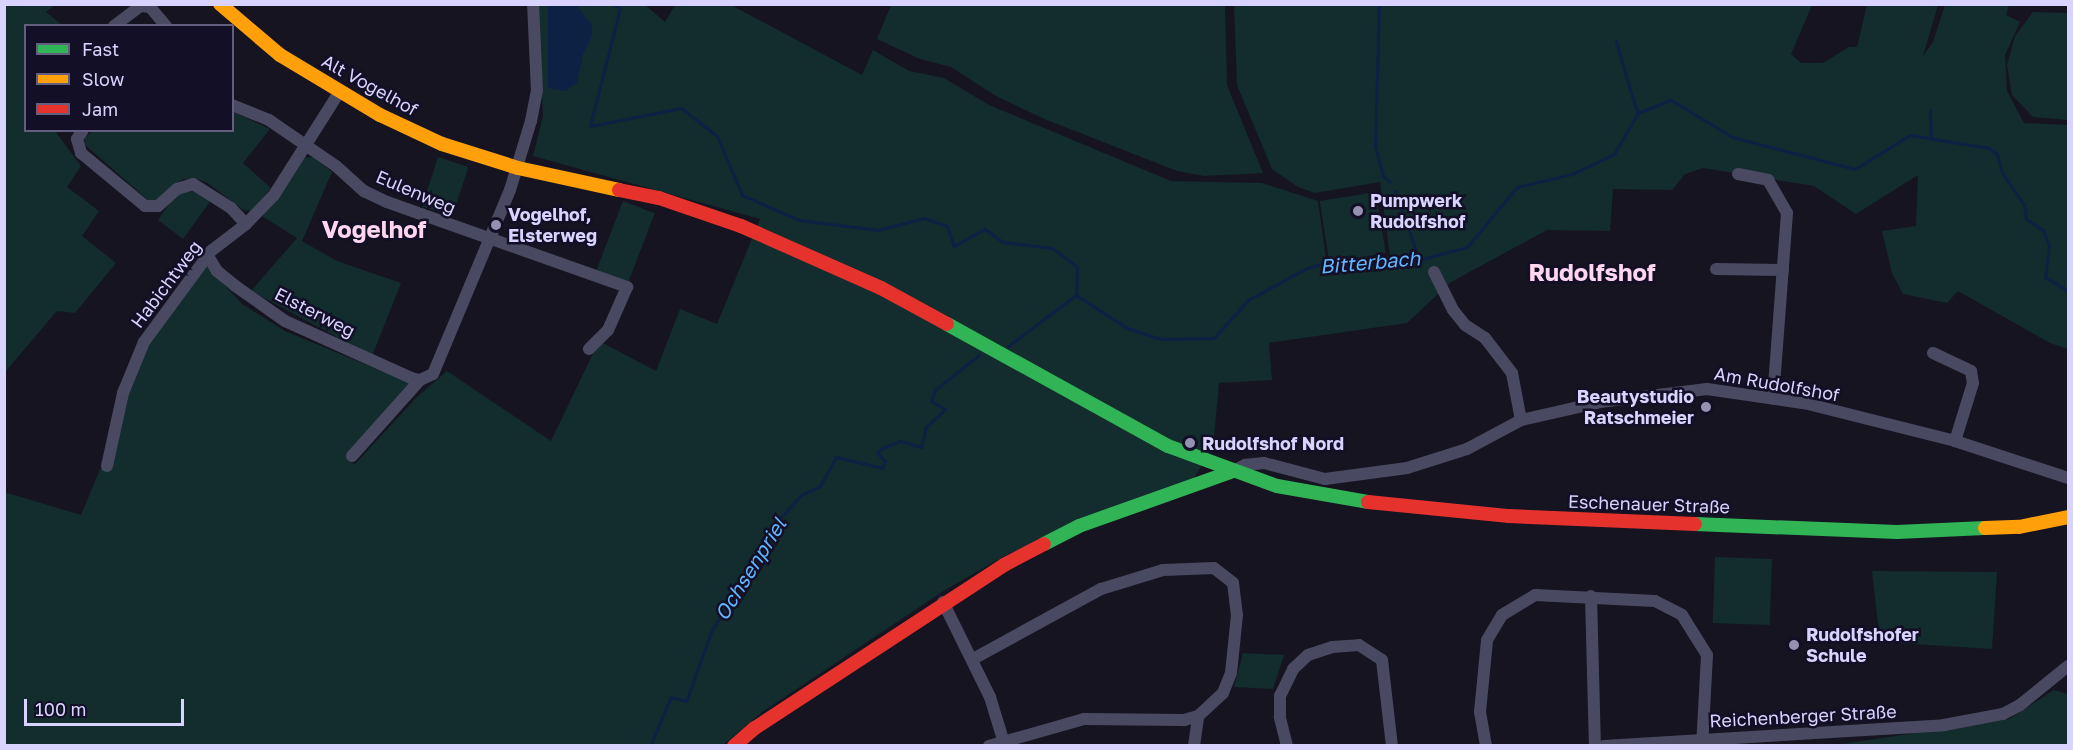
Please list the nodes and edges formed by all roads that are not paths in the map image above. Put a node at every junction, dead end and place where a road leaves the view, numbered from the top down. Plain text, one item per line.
1 (220, 4) edge
2 (533, 4) edge
3 (117, 24) edge
4 (164, 24) edge
5 (340, 91) junction
6 (234, 106) edge
7 (82, 132) edge
8 (306, 145) junction
9 (518, 168) junction
10 (1738, 174) dead end
11 (246, 224) junction
12 (490, 241) junction
13 (208, 256) junction
14 (1716, 269) dead end
15 (1783, 270) junction
16 (1434, 272) dead end
17 (589, 349) dead end
18 (1933, 353) dead end
19 (420, 380) junction
20 (1773, 398) junction
21 (1521, 420) junction
22 (1955, 441) junction
23 (352, 456) dead end
24 (107, 466) dead end
25 (1231, 472) junction
26 (2068, 478) edge
27 (2068, 517) edge
28 (1591, 596) junction
29 (943, 602) junction
30 (973, 658) junction
31 (2068, 666) edge
32 (1198, 716) junction
33 (1702, 742) edge
34 (1005, 743) edge
35 (734, 746) edge
36 (990, 746) edge
37 (1194, 746) edge
38 (1287, 746) edge
39 (1392, 746) edge
40 (1486, 746) edge
41 (1595, 746) edge
42 (1604, 746) edge

1 - 5 main road, Alt Vogelhof
2 - 9 street
3 - 4 street
5 - 8 street, Habichtweg
5 - 9 main road, Alt Vogelhof
6 - 8 street, Eulenweg
7 - 11 street
8 - 11 street, Habichtweg
8 - 12 street, Eulenweg
9 - 12 street
9 - 25 main road, Eschenauer Straße
10 - 15 street
11 - 13 street, Habichtweg
12 - 17 street, Eulenweg
12 - 19 street
13 - 19 street, Elsterweg
13 - 24 street, Habichtweg
14 - 15 street
15 - 20 street
16 - 21 street
18 - 22 street
19 - 23 street
20 - 21 street, Am Rudolfshof
20 - 22 street, Am Rudolfshof
21 - 25 street, Am Rudolfshof
22 - 26 street, Am Rudolfshof
25 - 27 main road, Eschenauer Straße
25 - 29 main road
28 - 33 street
28 - 40 street
28 - 41 street
29 - 30 street
29 - 35 main road
30 - 32 street
30 - 34 street
31 - 33 street, Reichenberger Straße
32 - 34 street
32 - 37 street
33 - 42 street, Reichenberger Straße
34 - 36 street
38 - 39 street

